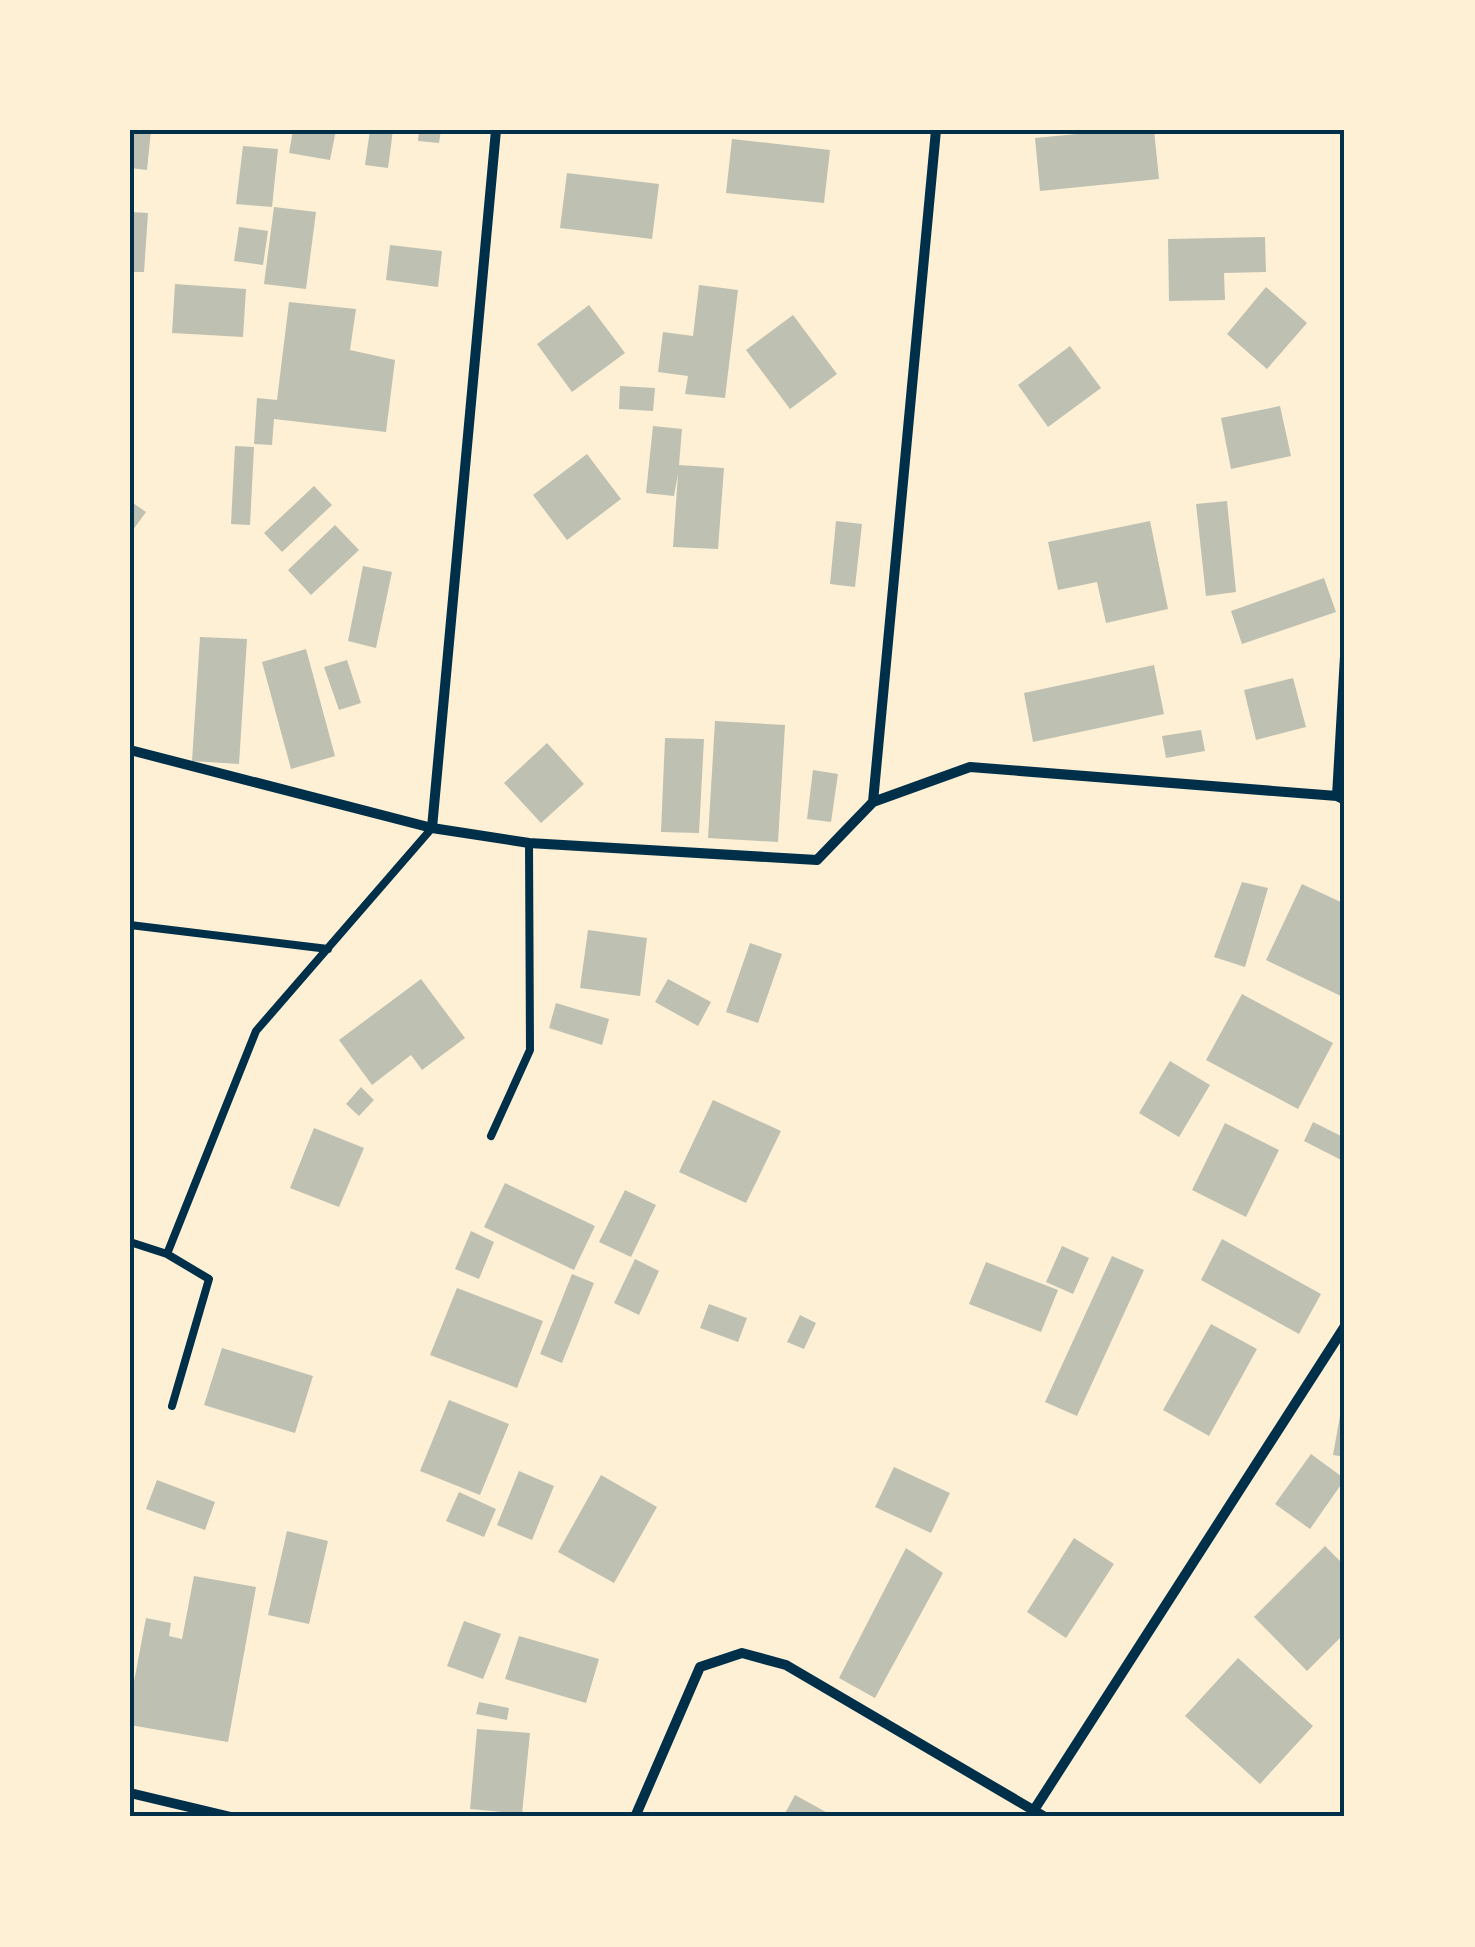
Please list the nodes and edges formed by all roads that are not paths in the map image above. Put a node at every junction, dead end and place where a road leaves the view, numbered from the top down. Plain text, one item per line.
1 (496, 130) edge
2 (936, 130) edge
3 (1345, 656) edge
4 (130, 750) edge
5 (1341, 798) edge
6 (873, 802) junction
7 (432, 828) junction
8 (529, 843) junction
9 (130, 926) edge
10 (328, 948) junction
11 (491, 1136) dead end
12 (130, 1242) edge
13 (167, 1254) junction
14 (1345, 1326) edge
15 (172, 1406) dead end
16 (130, 1793) edge
17 (1034, 1810) junction
18 (231, 1817) edge
19 (635, 1817) edge
20 (1045, 1817) edge

1 - 7 street
2 - 6 street
3 - 5 street
4 - 7 street
5 - 6 street
6 - 8 street
7 - 8 street
7 - 10 lane
8 - 11 lane
9 - 10 lane
10 - 13 lane
12 - 13 lane
13 - 15 lane
14 - 17 street
16 - 18 street
17 - 19 street
17 - 20 street

